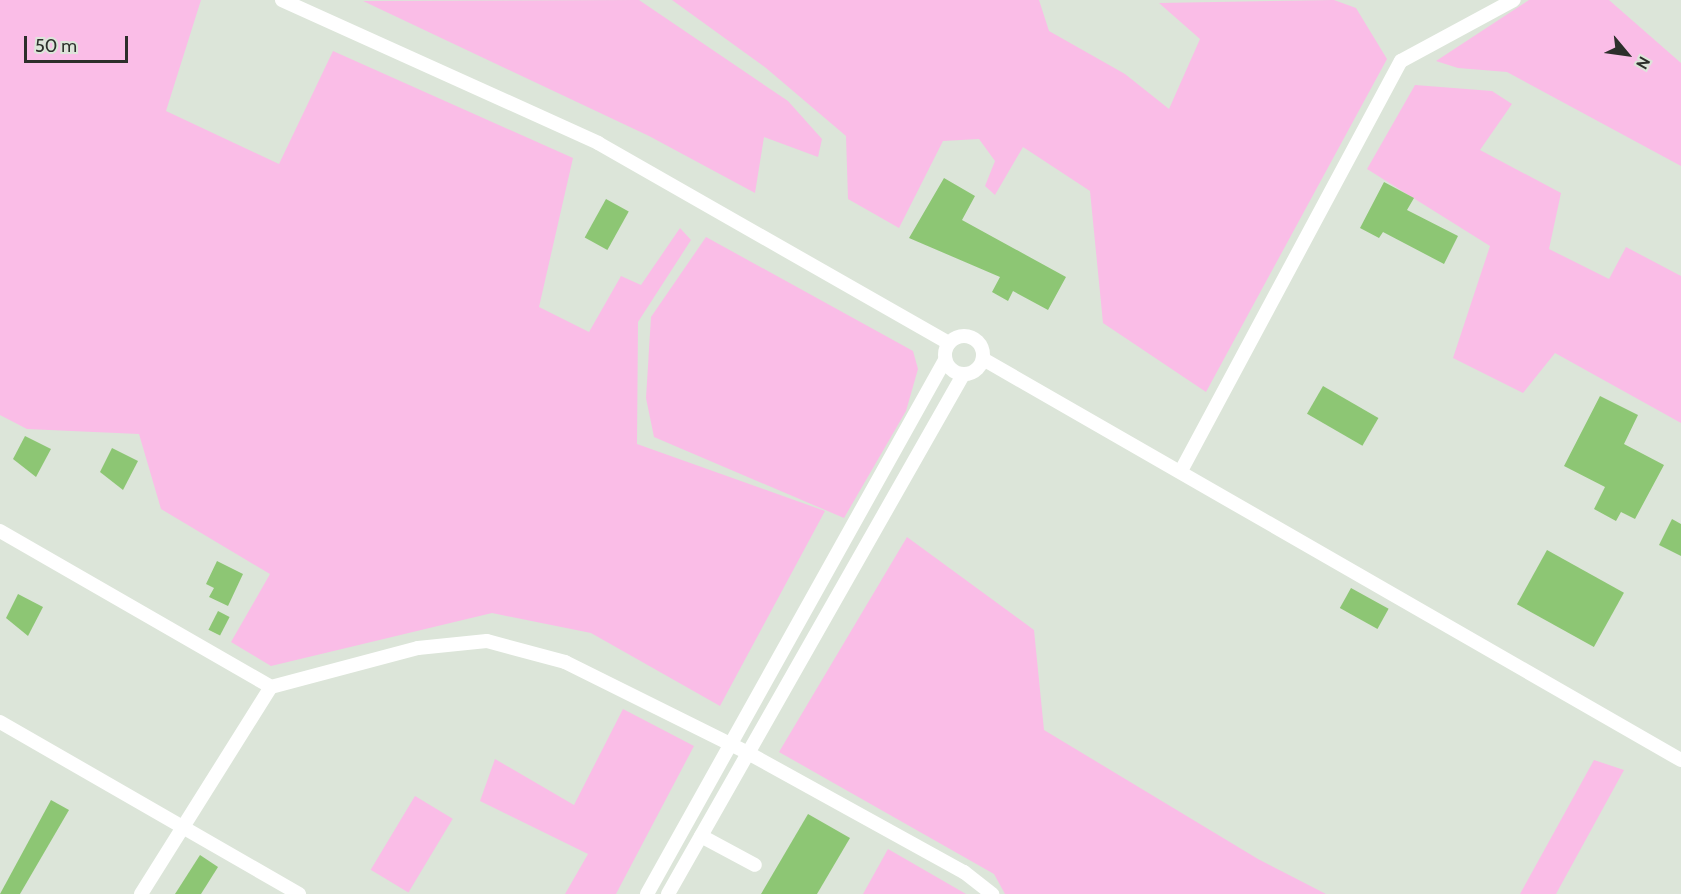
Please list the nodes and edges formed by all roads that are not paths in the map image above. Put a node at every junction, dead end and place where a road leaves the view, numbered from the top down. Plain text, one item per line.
1 (282, 0) edge
2 (1514, 0) edge
3 (949, 343) junction
4 (983, 359) junction
5 (945, 360) junction
6 (963, 375) junction
7 (1182, 469) junction
8 (0, 531) edge
9 (271, 687) junction
10 (0, 722) edge
11 (730, 744) junction
12 (748, 753) junction
13 (1681, 760) edge
14 (180, 826) junction
15 (701, 836) junction
16 (756, 865) dead end
17 (141, 894) edge
18 (299, 894) edge
19 (647, 894) edge
20 (668, 894) edge
21 (992, 894) edge

1 - 3 street
2 - 7 street
3 - 4 street
3 - 5 street
4 - 6 street
4 - 7 street
5 - 6 street
5 - 11 street
6 - 12 street
7 - 13 street
8 - 9 street
9 - 11 street
9 - 14 street
10 - 14 street
11 - 12 street
11 - 19 street
12 - 15 street
12 - 21 street
14 - 17 street
14 - 18 street
15 - 16 street
15 - 20 street

